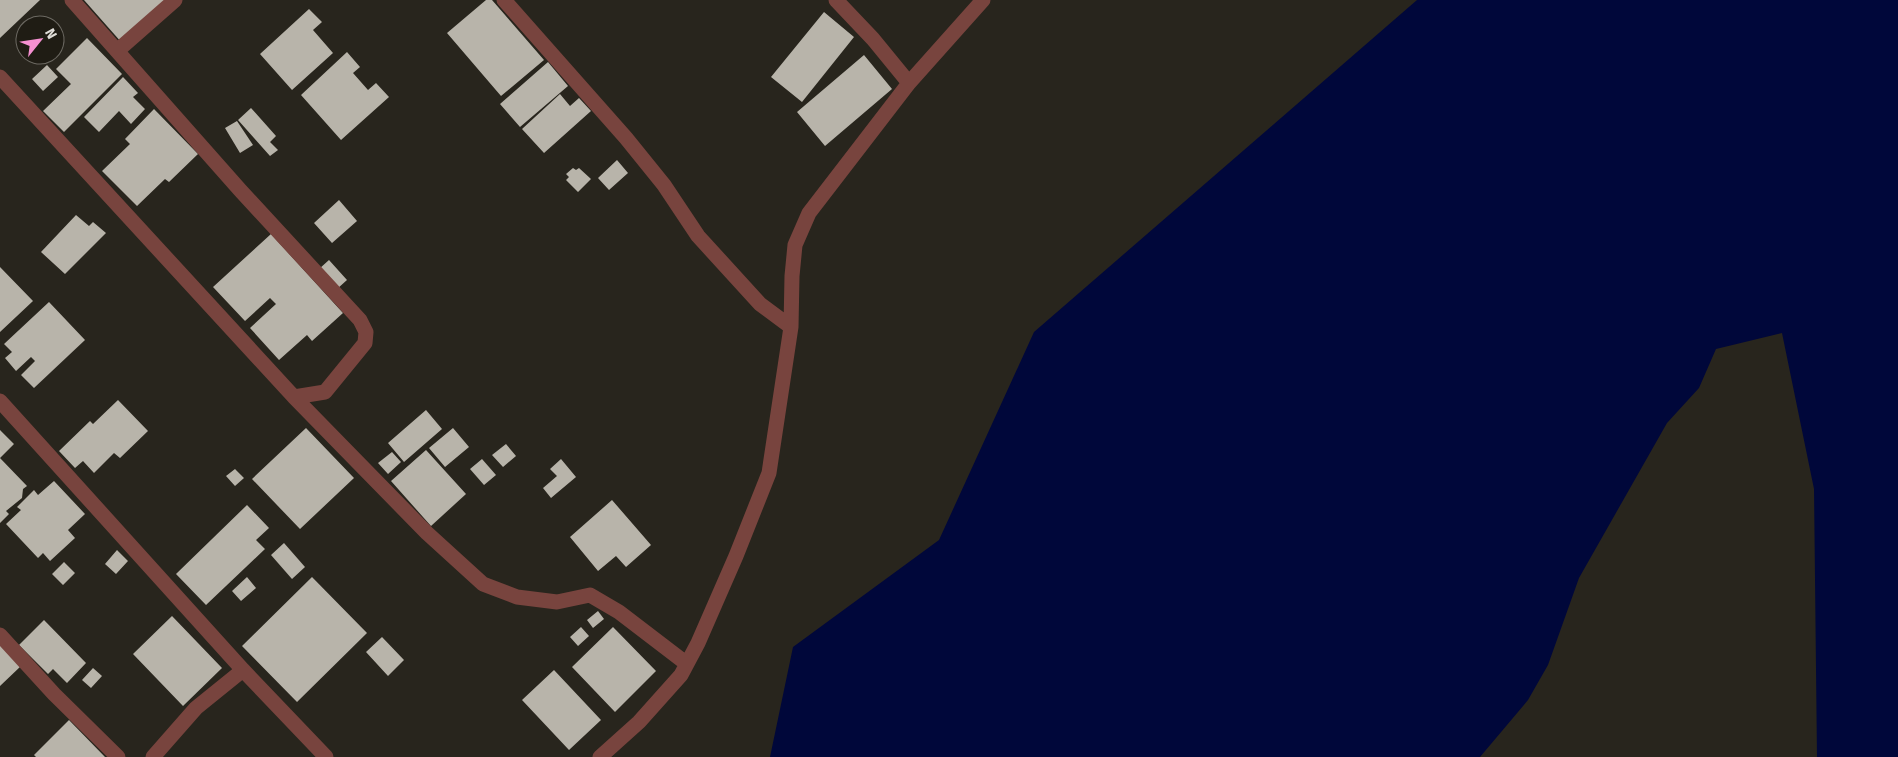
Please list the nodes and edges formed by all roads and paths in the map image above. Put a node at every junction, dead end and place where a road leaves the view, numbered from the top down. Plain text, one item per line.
1 (72, 0) edge
2 (175, 0) edge
3 (504, 0) edge
4 (836, 0) edge
5 (983, 0) edge
6 (117, 51) junction
7 (0, 77) edge
8 (909, 83) junction
9 (791, 327) junction
10 (294, 397) junction
11 (0, 401) edge
12 (0, 635) edge
13 (687, 664) junction
14 (243, 670) junction
15 (118, 757) edge
16 (153, 757) edge
17 (326, 757) edge
18 (600, 757) edge

1 - 6 street
2 - 6 street
3 - 9 street
4 - 8 street
5 - 8 street
6 - 10 street
7 - 10 street
8 - 9 street
9 - 13 street
10 - 13 street
11 - 14 street
12 - 15 street
13 - 18 street
14 - 16 street
14 - 17 street

